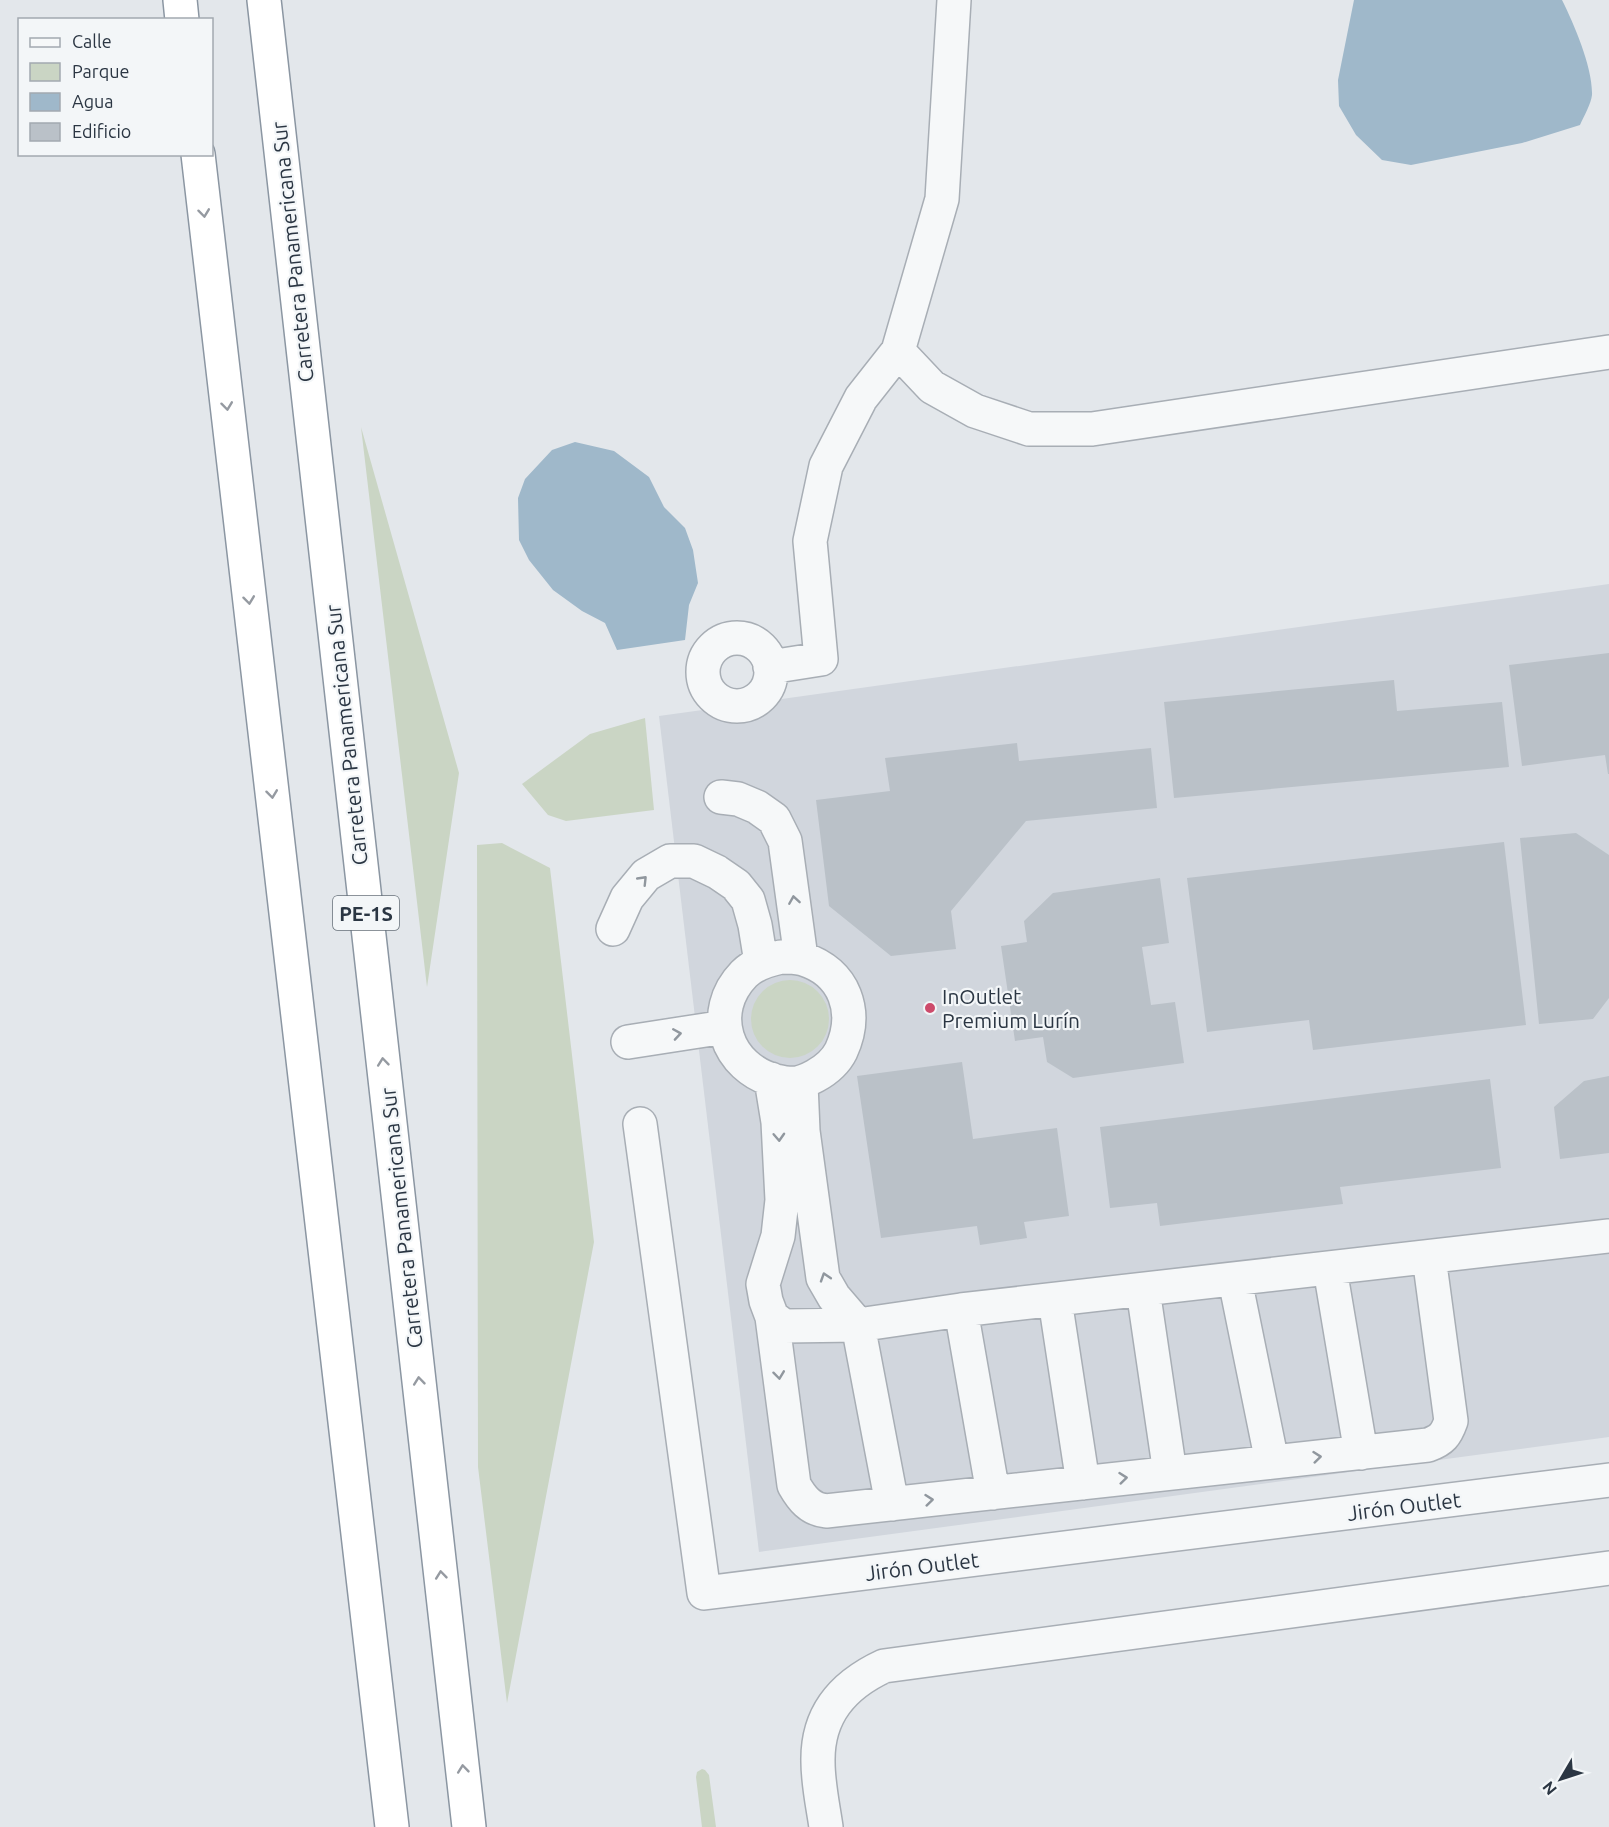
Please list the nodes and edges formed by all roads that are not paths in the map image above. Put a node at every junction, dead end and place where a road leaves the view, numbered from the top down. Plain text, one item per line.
1 (180, 0) edge
2 (264, 0) edge
3 (954, 0) edge
4 (182, 18) edge
5 (198, 156) edge
6 (898, 351) junction
7 (1609, 352) edge
8 (770, 667) dead end
9 (722, 796) dead end
10 (613, 929) dead end
11 (801, 958) junction
12 (761, 962) junction
13 (725, 1027) junction
14 (628, 1042) dead end
15 (786, 1082) junction
16 (640, 1124) dead end
17 (1609, 1236) edge
18 (1429, 1257) junction
19 (1330, 1269) junction
20 (1235, 1280) junction
21 (1143, 1290) junction
22 (1055, 1300) junction
23 (962, 1310) junction
24 (772, 1317) junction
25 (858, 1325) junction
26 (1362, 1453) junction
27 (1272, 1462) junction
28 (1170, 1473) junction
29 (1609, 1480) edge
30 (1083, 1483) junction
31 (993, 1493) junction
32 (892, 1504) junction
33 (1609, 1568) edge
34 (392, 1827) edge
35 (469, 1827) edge
36 (826, 1827) edge

1 - 4 highway
35 -> 2 highway, Carretera Panamericana Sur / PE-1S
3 - 6 street
5 -> 34 highway
6 - 7 street
6 - 8 street
11 -> 9 street
10 -> 12 street
11 - 12 street
11 - 15 street
12 - 13 street
14 -> 13 street
13 - 15 street
15 -> 24 street
25 -> 15 street
16 - 29 street, Jirón Outlet
17 - 18 street
18 - 19 street
18 - 26 street
19 - 20 street
19 - 26 street
20 - 21 street
20 - 27 street
21 - 22 street
21 - 28 street
22 - 23 street
22 - 30 street
23 - 25 street
23 - 31 street
24 - 25 street
24 -> 32 street
25 - 32 street
27 -> 26 street
27 - 28 street
30 -> 28 street
30 - 31 street
32 -> 31 street
33 - 36 street

